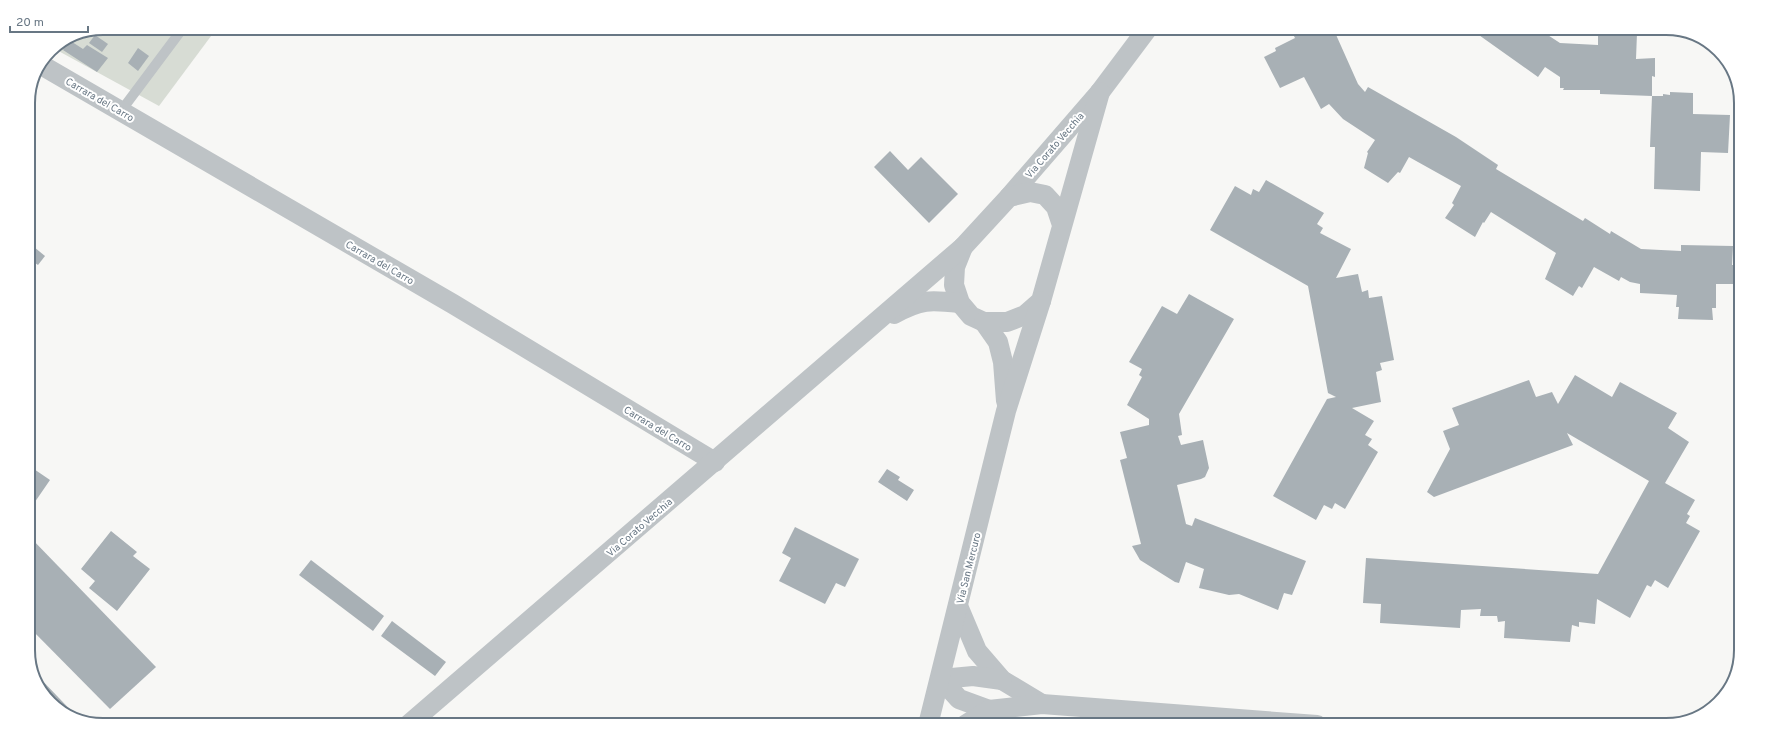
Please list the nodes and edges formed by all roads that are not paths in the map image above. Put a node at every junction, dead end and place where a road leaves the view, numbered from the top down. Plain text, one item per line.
1 (178, 35) edge
2 (1143, 35) edge
3 (46, 67) edge
4 (1100, 92) junction
5 (121, 111) junction
6 (1009, 197) junction
7 (1062, 225) junction
8 (963, 247) junction
9 (1041, 301) junction
10 (960, 303) junction
11 (984, 322) junction
12 (868, 328) junction
13 (1006, 411) junction
14 (715, 462) junction
15 (958, 606) junction
16 (941, 678) junction
17 (1002, 680) junction
18 (1042, 704) junction
19 (989, 710) junction
20 (416, 718) edge
21 (930, 718) edge
22 (976, 718) edge
23 (1225, 718) edge

1 - 5 lane
2 - 4 street, Via Corato Vecchia
3 - 5 street, Carrara del Carro
4 - 6 street, Via Corato Vecchia
4 - 7 street, Via Corato Vecchia
5 - 14 street, Carrara del Carro
6 - 7 street, Via Corato Vecchia
6 - 8 street, Via Corato Vecchia
7 - 9 street, Via Corato Vecchia
8 - 10 street, Via Corato Vecchia
8 - 12 street, Via Corato Vecchia
9 - 11 street
9 - 13 street, Via Corato Vecchia
10 - 11 street, Via Corato Vecchia
10 - 12 street, Via Corato Vecchia
11 - 13 street
12 - 14 street, Via Corato Vecchia
13 - 15 street, Via San Mercuro
14 - 20 street, Via Corato Vecchia
15 - 16 street, Via San Mercuro
15 - 17 street
16 - 17 street
16 - 19 street
16 - 21 street, Via San Mercuro
17 - 18 street
18 - 19 street
18 - 23 street
19 - 22 street

